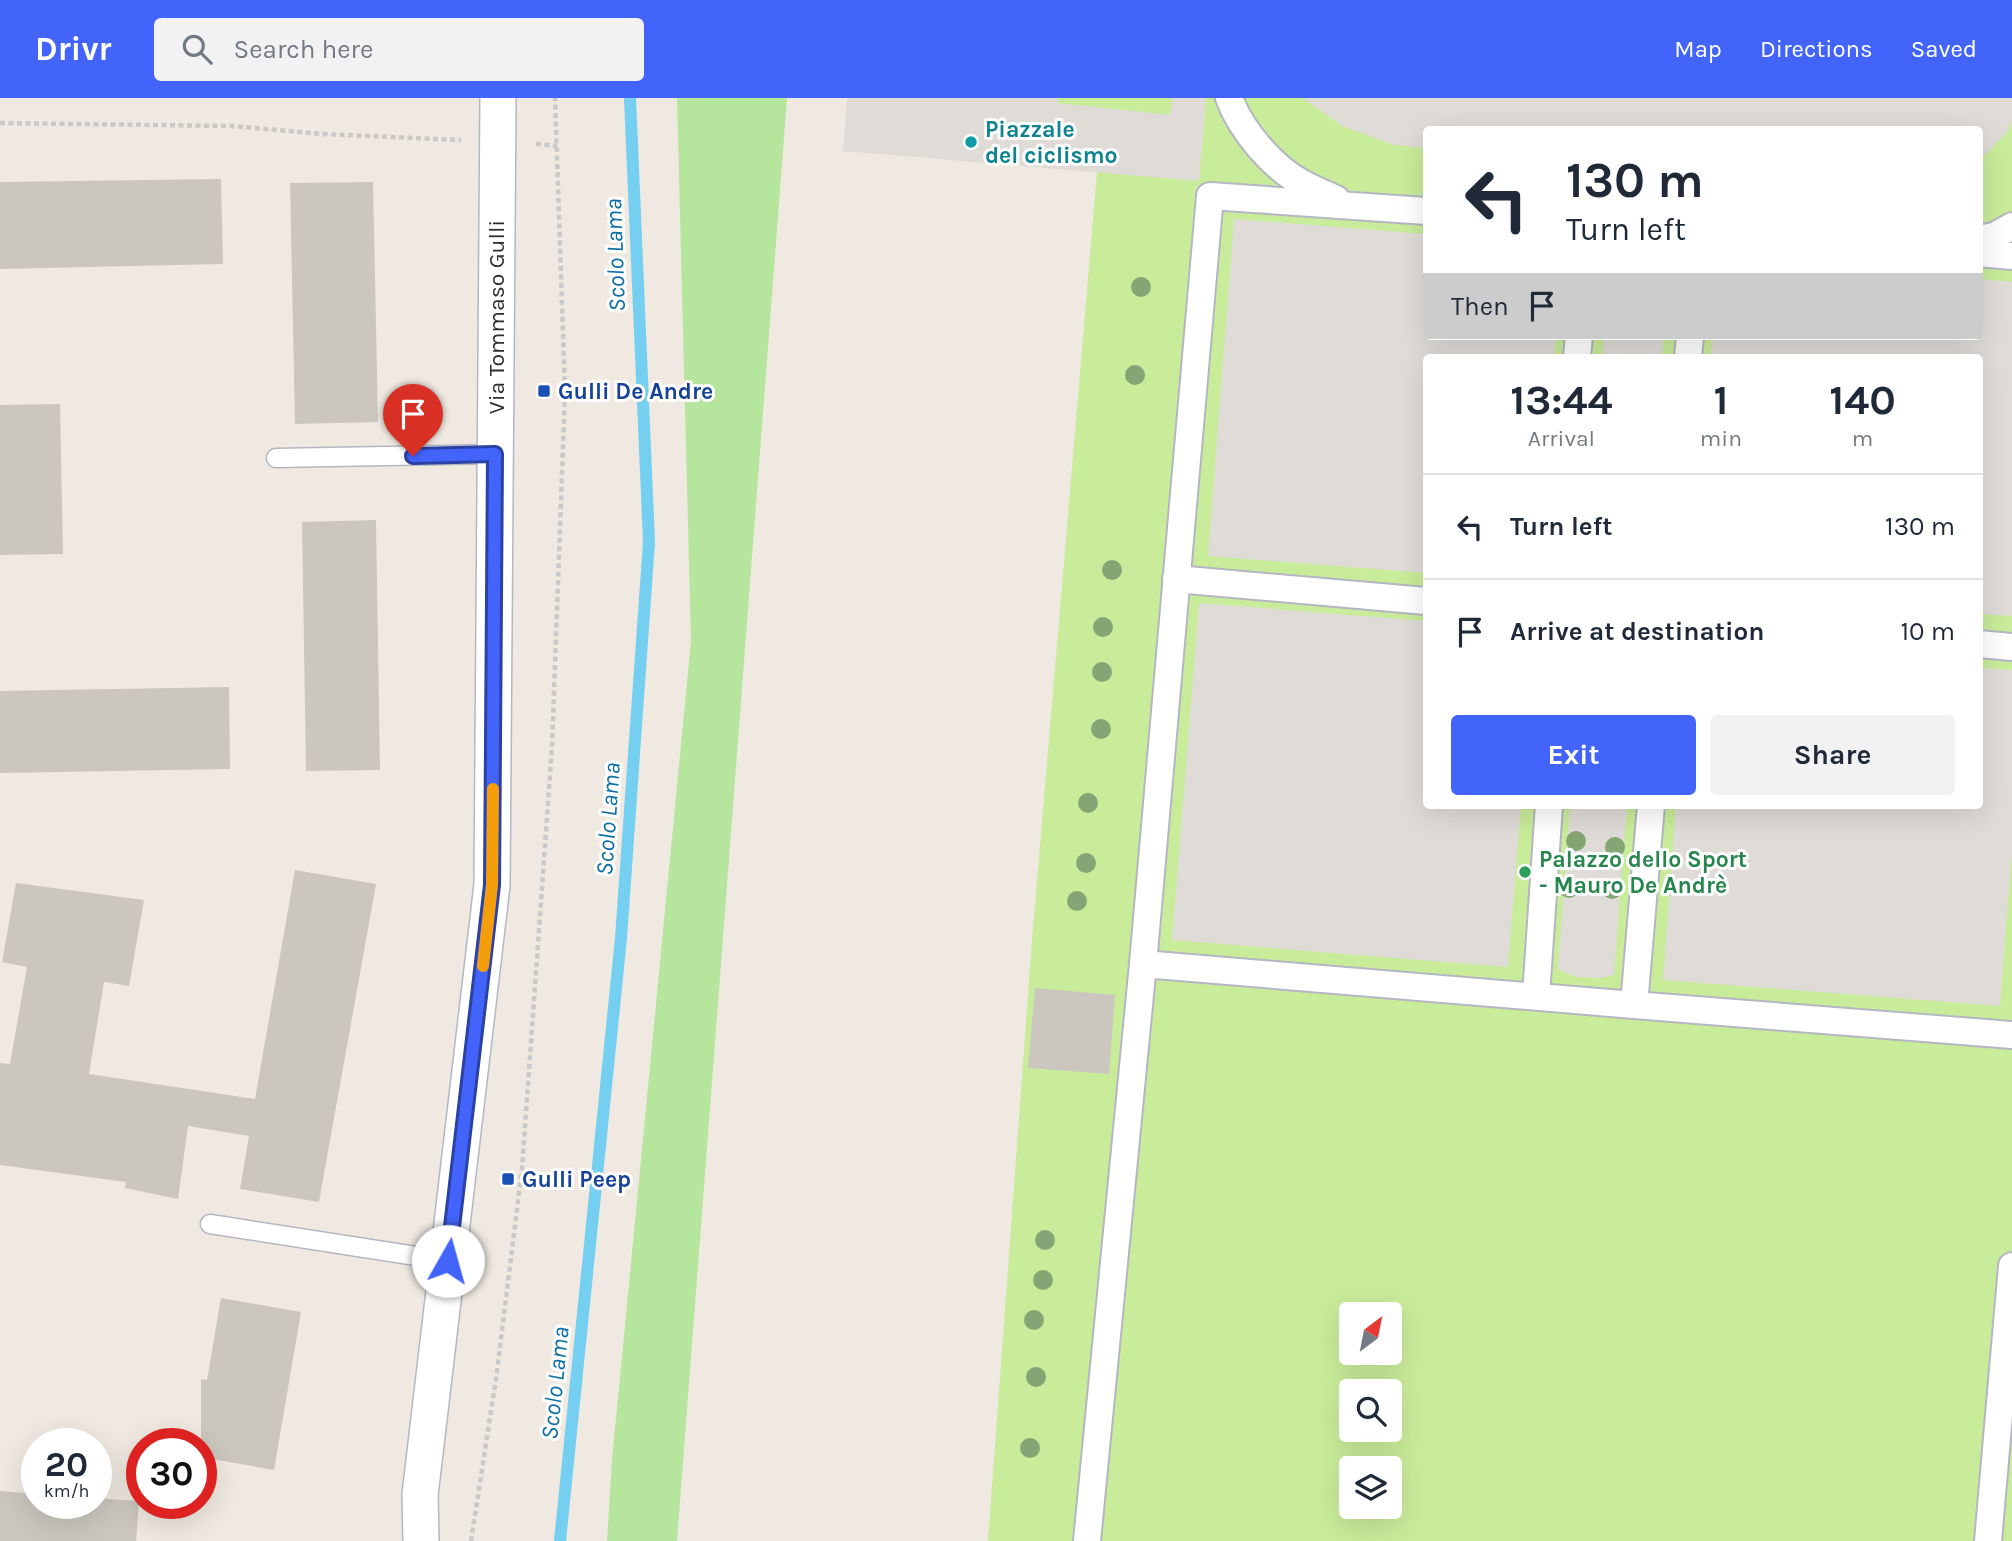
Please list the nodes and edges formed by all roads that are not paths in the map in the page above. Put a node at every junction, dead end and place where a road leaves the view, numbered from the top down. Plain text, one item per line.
1 (496, 98) edge
2 (1229, 98) edge
3 (1352, 206) junction
4 (1423, 211) edge
5 (2012, 226) edge
6 (1983, 238) edge
7 (1983, 253) edge
8 (2012, 256) edge
9 (495, 454) junction
10 (276, 458) dead end
11 (1176, 579) junction
12 (1423, 601) edge
13 (1983, 644) edge
14 (2012, 647) edge
15 (1549, 809) edge
16 (1651, 809) edge
17 (1143, 964) junction
18 (1536, 996) junction
19 (1634, 1005) junction
20 (2012, 1035) edge
21 (210, 1224) dead end
22 (448, 1261) junction
23 (2012, 1266) edge
24 (420, 1496) junction
25 (407, 1541) edge
26 (421, 1541) edge
27 (1087, 1541) edge
28 (1988, 1541) edge

1 - 9 street, Via Tommaso Gulli
2 - 3 street
3 - 4 street
3 - 11 street
5 - 6 street
7 - 8 street
9 - 10 lane
9 - 22 street, Via Tommaso Gulli
11 - 12 street
11 - 17 street
13 - 14 street
15 - 18 street
16 - 19 street
17 - 18 street
17 - 27 street
18 - 19 street
19 - 20 street
21 - 22 lane
22 - 24 street, Via Tommaso Gulli
23 - 28 street
24 - 25 street, Via Tommaso Gulli
24 - 26 street, Via Tommaso Gulli

